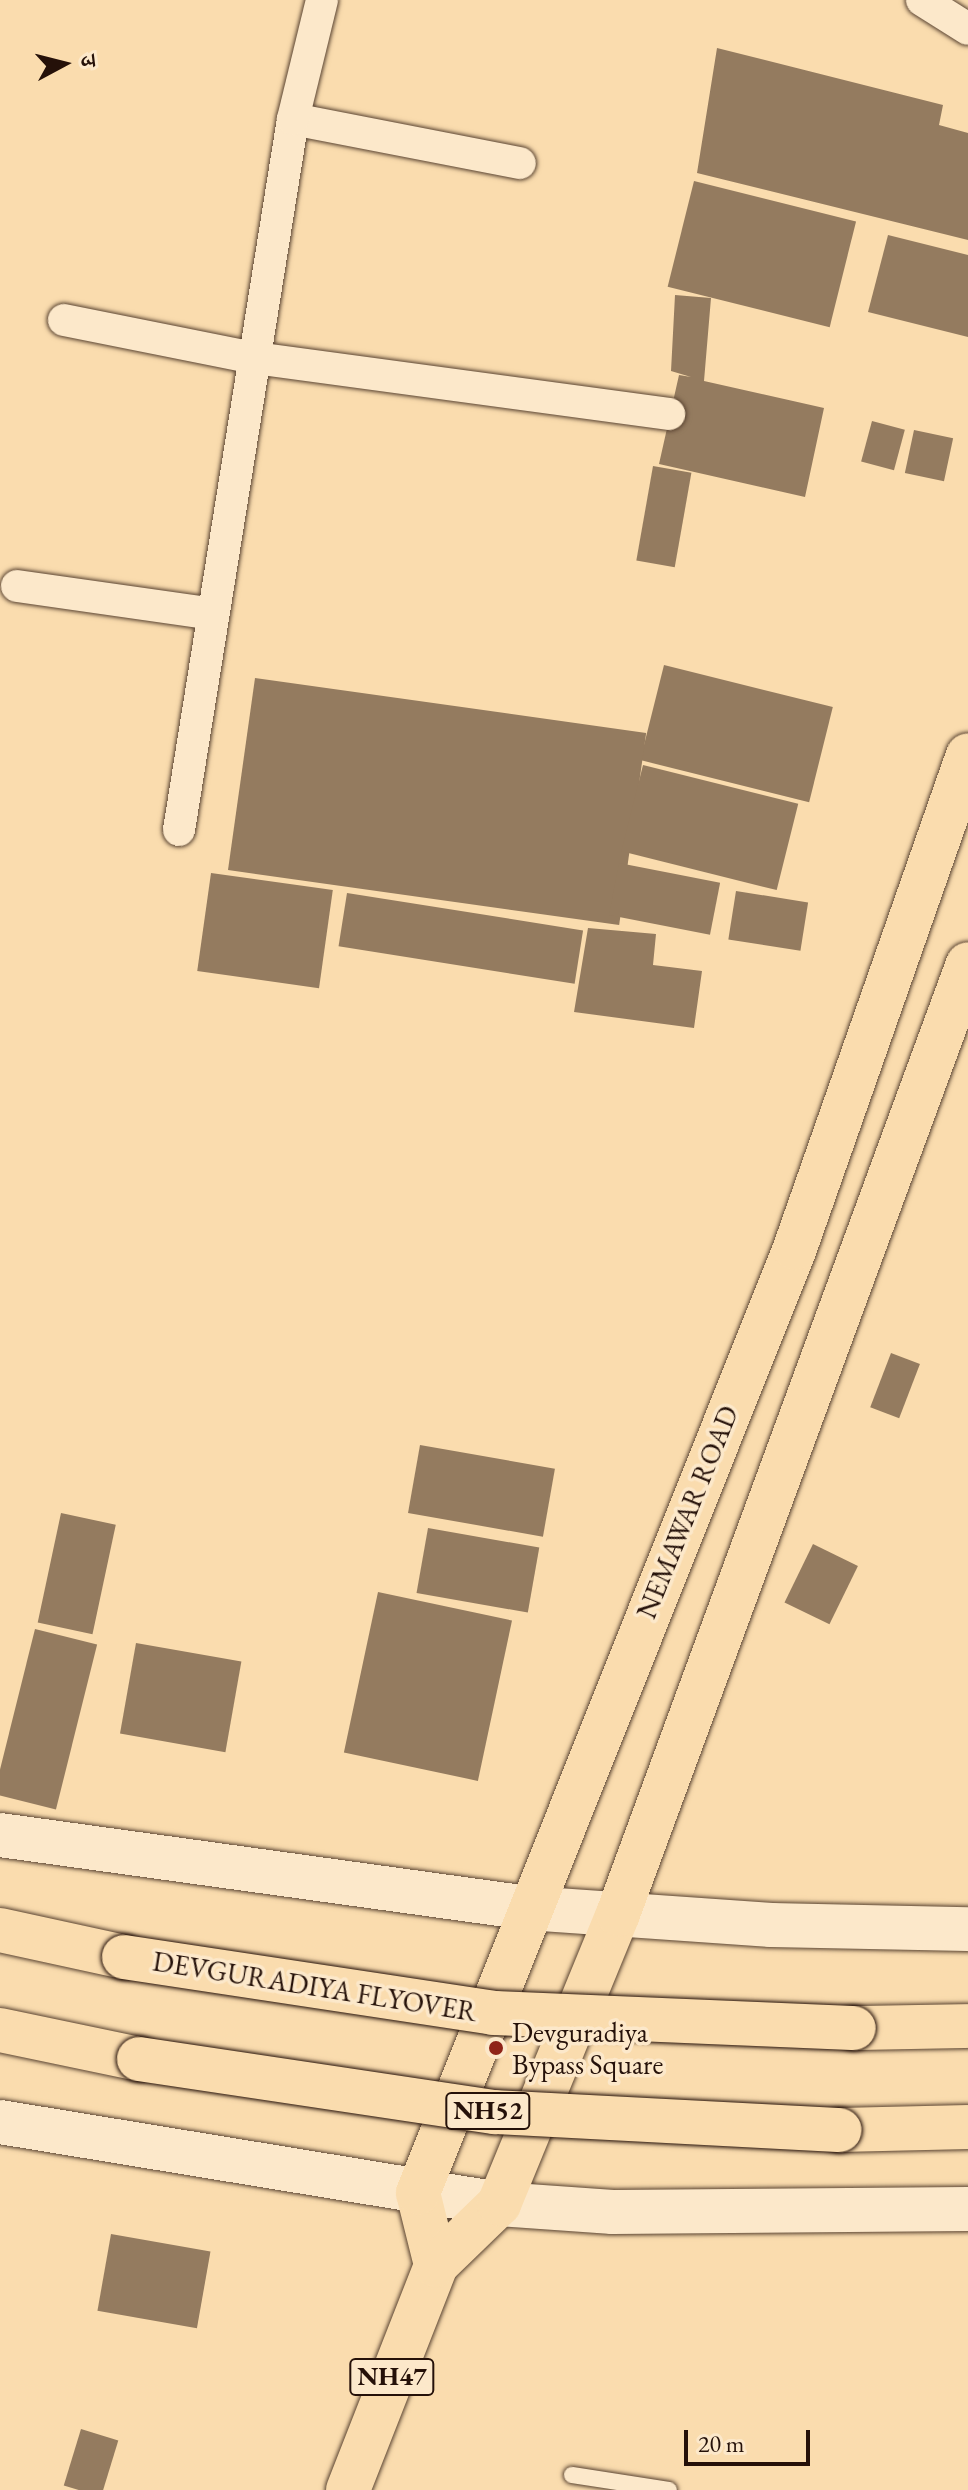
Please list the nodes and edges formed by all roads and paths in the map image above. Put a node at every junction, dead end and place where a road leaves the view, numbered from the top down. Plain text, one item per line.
1 (322, 0) edge
2 (922, 0) edge
3 (968, 29) edge
4 (293, 119) junction
5 (520, 163) dead end
6 (64, 320) dead end
7 (255, 358) junction
8 (669, 414) dead end
9 (17, 586) dead end
10 (213, 614) junction
11 (968, 755) edge
12 (179, 830) dead end
13 (968, 964) edge
14 (0, 1835) edge
15 (528, 1908) junction
16 (618, 1914) junction
17 (968, 1929) edge
18 (0, 1930) edge
19 (968, 2026) edge
20 (0, 2030) edge
21 (0, 2122) edge
22 (968, 2127) edge
23 (418, 2193) junction
24 (499, 2204) junction
25 (968, 2209) edge
26 (436, 2265) junction
27 (572, 2475) dead end
28 (348, 2490) edge
29 (669, 2490) edge

1 - 4 street
2 - 3 street
4 - 5 street
4 - 7 street
6 - 7 street
7 - 8 street
7 - 10 street
9 - 10 street
10 - 12 street
11 - 15 highway, NEMAWAR ROAD
13 - 16 highway
14 - 15 street
15 - 16 street
15 - 23 highway, NEMAWAR ROAD
16 - 17 street
16 - 24 highway
18 - 19 highway, DEVGURADIYA FLYOVER, bridge
20 - 22 highway, NH52, bridge
21 - 23 street
23 - 24 street
23 - 26 highway
24 - 25 street
24 - 26 highway, NH47
26 - 28 highway, NH47
27 - 29 lane

